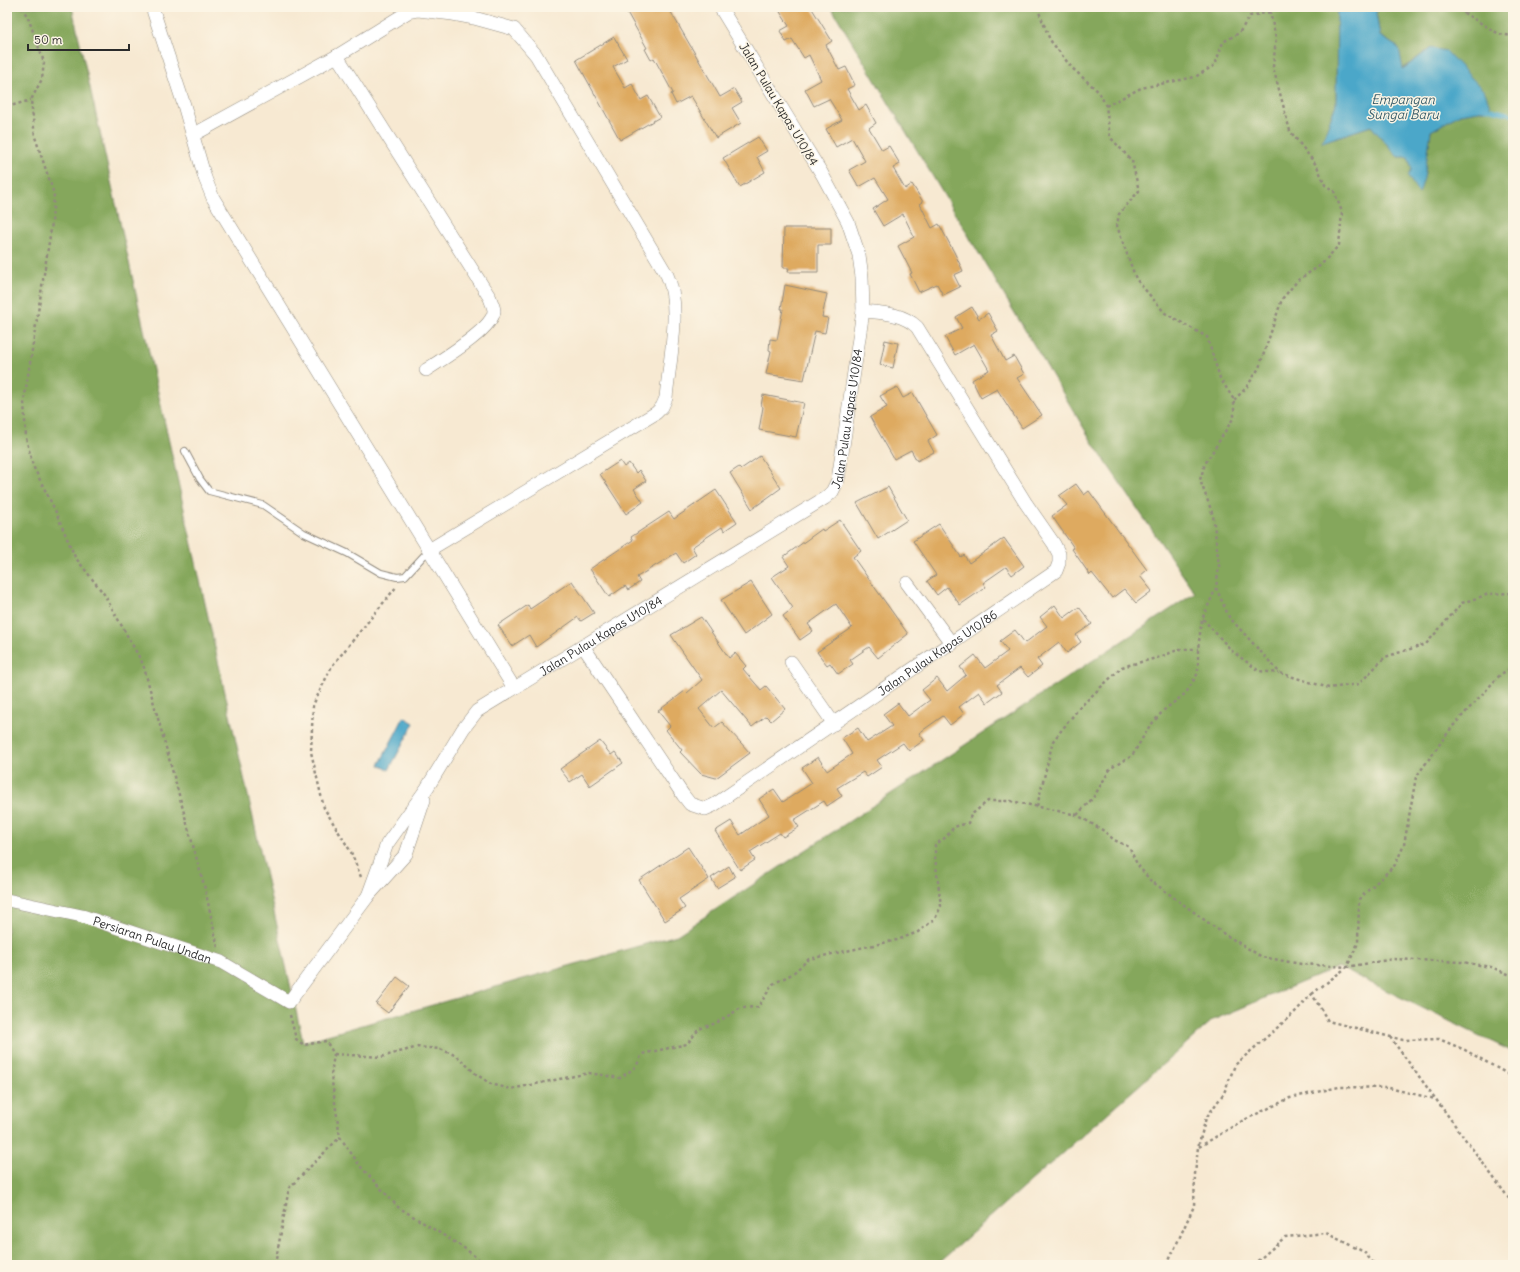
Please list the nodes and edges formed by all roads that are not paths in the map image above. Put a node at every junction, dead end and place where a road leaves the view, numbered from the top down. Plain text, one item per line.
1 (152, 7) edge
2 (720, 7) edge
3 (337, 56) junction
4 (193, 135) junction
5 (863, 311) junction
6 (426, 370) dead end
7 (185, 451) dead end
8 (429, 550) junction
9 (907, 583) dead end
10 (952, 644) junction
11 (583, 646) junction
12 (791, 662) dead end
13 (514, 688) junction
14 (834, 724) junction
15 (427, 788) junction
16 (368, 896) junction
17 (7, 900) edge

1 - 4 street
2 - 5 street, Jalan Pulau Kapas U10/84
3 - 4 street
3 - 6 street
3 - 8 street
4 - 8 street
5 - 10 street, Jalan Pulau Kapas U10/86
5 - 11 street, Jalan Pulau Kapas U10/84
7 - 8 lane
8 - 13 street
9 - 10 street
10 - 14 street, Jalan Pulau Kapas U10/86
11 - 13 street, Jalan Pulau Kapas U10/84
11 - 14 street, Jalan Pulau Kapas U10/86
12 - 14 street
13 - 15 street, Jalan Pulau Kapas U10/84
15 - 16 street
15 - 16 street
16 - 17 street, Persiaran Pulau Undan

